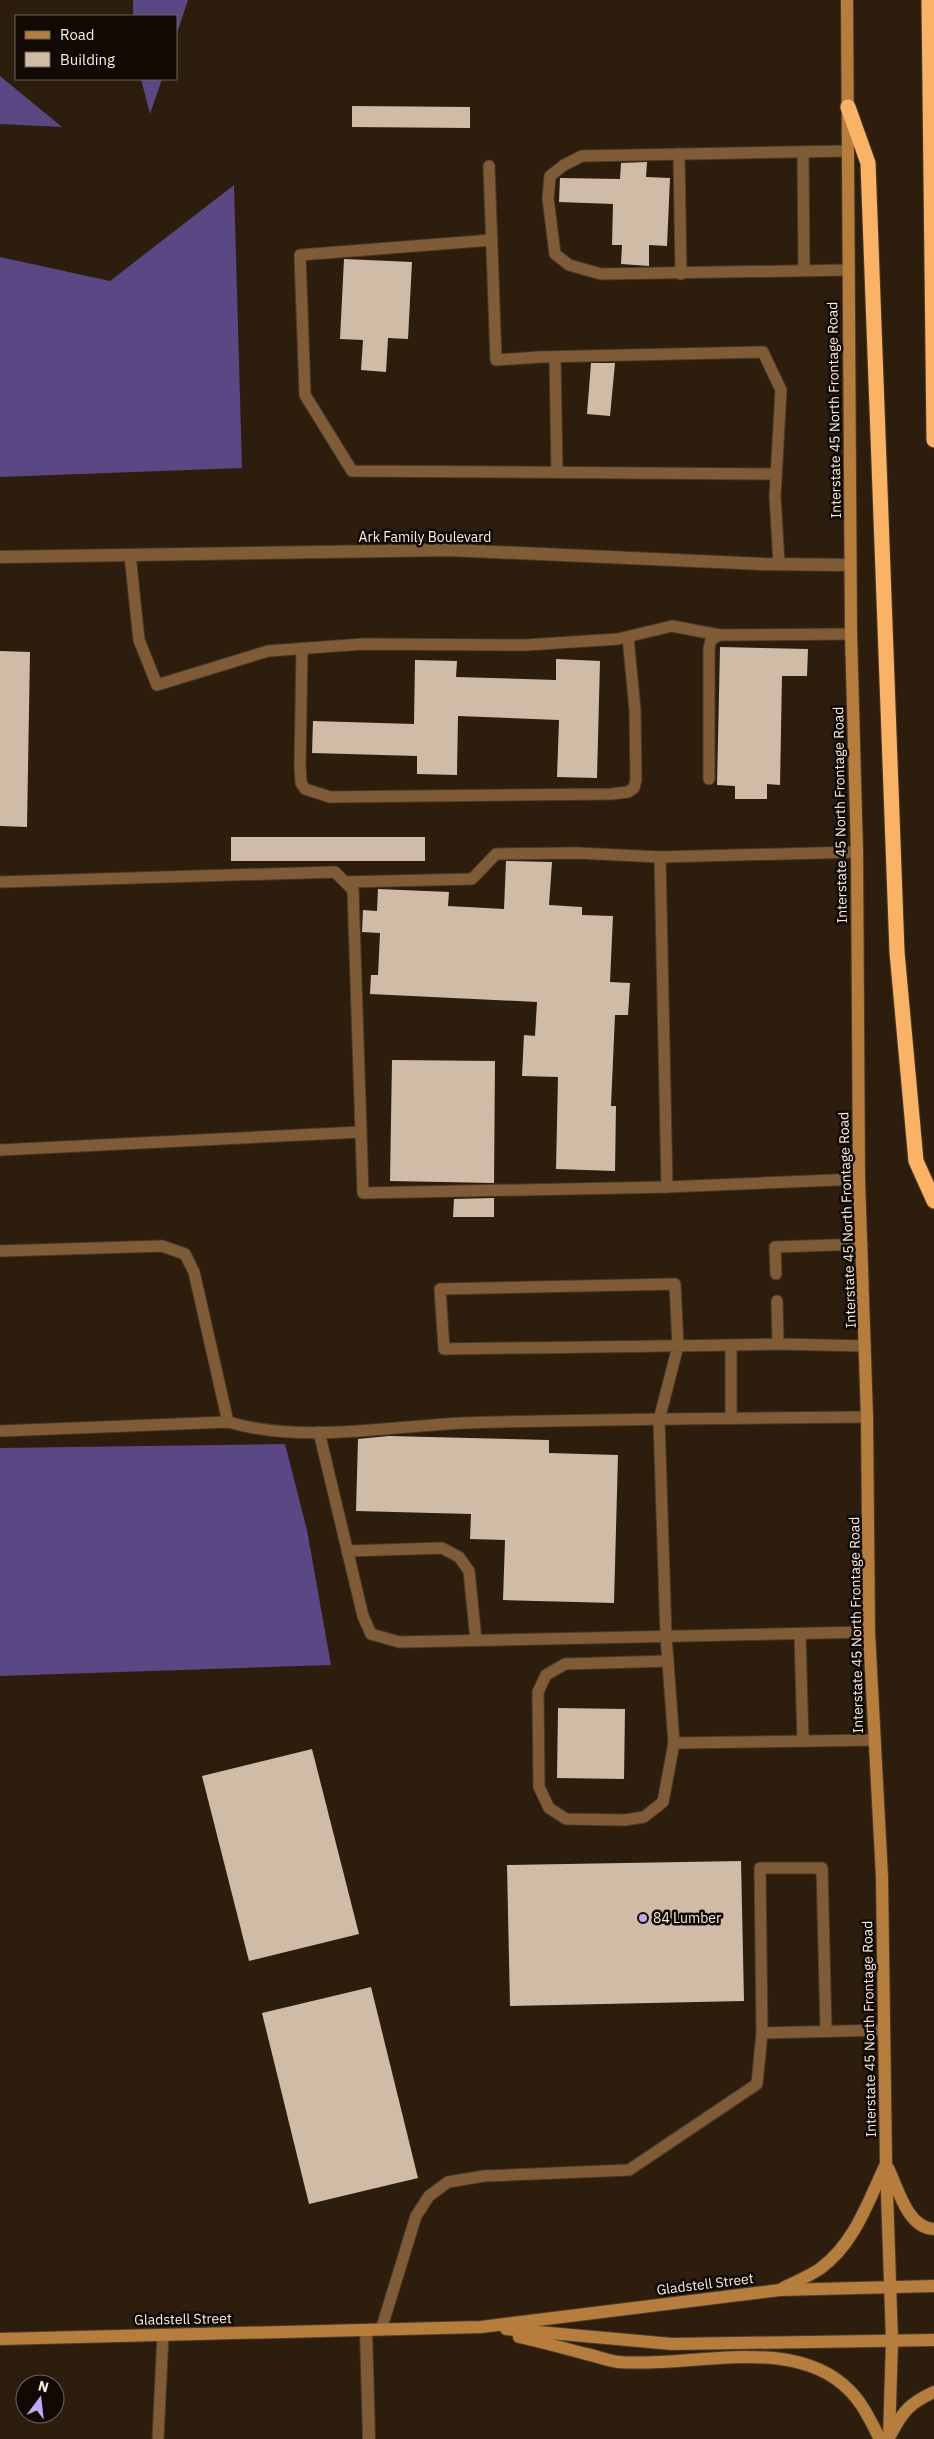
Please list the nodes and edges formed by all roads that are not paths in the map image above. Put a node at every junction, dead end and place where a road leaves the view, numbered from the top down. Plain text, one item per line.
1 (847, 0) edge
2 (928, 0) edge
3 (848, 107) junction
4 (846, 151) junction
5 (803, 152) junction
6 (679, 154) junction
7 (489, 166) dead end
8 (492, 240) junction
9 (804, 269) junction
10 (847, 270) junction
11 (681, 274) junction
12 (555, 357) junction
13 (934, 440) edge
14 (556, 472) junction
15 (776, 474) junction
16 (130, 555) junction
17 (0, 556) edge
18 (779, 563) junction
19 (850, 565) junction
20 (851, 634) junction
21 (719, 635) junction
22 (628, 636) junction
23 (302, 648) junction
24 (709, 779) dead end
25 (857, 852) junction
26 (660, 857) junction
27 (0, 882) edge
28 (346, 882) junction
29 (361, 1132) junction
30 (0, 1150) edge
31 (859, 1179) junction
32 (667, 1187) junction
33 (934, 1201) edge
34 (862, 1244) junction
35 (0, 1251) edge
36 (776, 1274) dead end
37 (777, 1301) dead end
38 (778, 1344) junction
39 (678, 1346) junction
40 (731, 1346) junction
41 (865, 1346) junction
42 (867, 1417) junction
43 (731, 1418) junction
44 (659, 1420) junction
45 (228, 1422) junction
46 (0, 1431) edge
47 (319, 1432) junction
48 (348, 1551) junction
49 (869, 1632) junction
50 (800, 1634) junction
51 (666, 1636) junction
52 (476, 1640) junction
53 (668, 1661) junction
54 (874, 1740) junction
55 (803, 1741) junction
56 (674, 1743) junction
57 (884, 2030) junction
58 (826, 2032) junction
59 (762, 2033) junction
60 (886, 2163) junction
61 (934, 2229) edge
62 (934, 2286) edge
63 (890, 2287) junction
64 (780, 2290) junction
65 (481, 2327) junction
66 (366, 2330) junction
67 (381, 2330) junction
68 (163, 2335) junction
69 (0, 2339) edge
70 (934, 2340) edge
71 (892, 2341) junction
72 (934, 2392) edge
73 (158, 2439) edge
74 (369, 2439) edge
75 (886, 2439) edge

1 - 3 main road, Interstate 45 North Frontage Road
2 - 13 highway
3 - 4 main road, Interstate 45 North Frontage Road
3 - 33 highway
4 - 5 lane
4 - 10 main road, Interstate 45 North Frontage Road
5 - 6 lane
5 - 9 lane
6 - 11 lane
6 - 11 lane
7 - 8 lane
8 - 12 lane
8 - 14 lane
9 - 10 lane
9 - 11 lane
10 - 19 main road, Interstate 45 North Frontage Road
12 - 14 lane
12 - 15 lane
14 - 15 lane
15 - 18 lane
16 - 17 street, Ark Family Boulevard
16 - 18 street, Ark Family Boulevard
16 - 23 lane
18 - 19 street, Ark Family Boulevard
19 - 20 main road, Interstate 45 North Frontage Road
20 - 21 lane
20 - 25 main road, Interstate 45 North Frontage Road
21 - 22 lane
21 - 24 lane
22 - 23 lane
22 - 23 lane
25 - 26 lane
25 - 31 main road, Interstate 45 North Frontage Road
26 - 28 lane
26 - 32 lane
27 - 28 lane
28 - 29 lane
29 - 30 lane
29 - 32 lane
31 - 32 lane
31 - 34 main road, Interstate 45 North Frontage Road
34 - 36 lane
34 - 41 main road, Interstate 45 North Frontage Road
35 - 45 lane
37 - 38 lane
38 - 40 lane
38 - 41 lane
39 - 39 lane
39 - 40 lane
39 - 44 lane
40 - 43 lane
41 - 42 main road, Interstate 45 North Frontage Road
42 - 43 lane
42 - 49 main road, Interstate 45 North Frontage Road
43 - 44 lane
44 - 47 lane
44 - 51 lane
45 - 46 lane
45 - 47 lane
47 - 48 lane
48 - 52 lane
48 - 52 lane
49 - 50 lane
49 - 54 main road, Interstate 45 North Frontage Road
50 - 51 lane
50 - 55 lane
51 - 52 lane
51 - 53 lane
53 - 56 lane
53 - 56 lane
54 - 55 lane
54 - 57 main road, Interstate 45 North Frontage Road
55 - 56 lane
57 - 58 lane
57 - 60 main road, Interstate 45 North Frontage Road
58 - 59 lane
58 - 59 lane
59 - 67 lane
60 - 61 main road
60 - 63 main road, Interstate 45 North Frontage Road
60 - 64 main road
62 - 63 main road, Gladstell Street
63 - 64 main road, Gladstell Street
63 - 71 main road, Interstate 45 North Frontage Road
64 - 65 main road, Gladstell Street
65 - 67 main road, Gladstell Street
65 - 71 main road, Gladstell Street
65 - 75 main road
66 - 67 main road, Gladstell Street
66 - 68 main road, Gladstell Street
66 - 74 street
68 - 69 main road, Gladstell Street
68 - 73 lane
70 - 71 main road, Gladstell Street
71 - 75 main road, Interstate 45 North Frontage Road
72 - 75 main road

